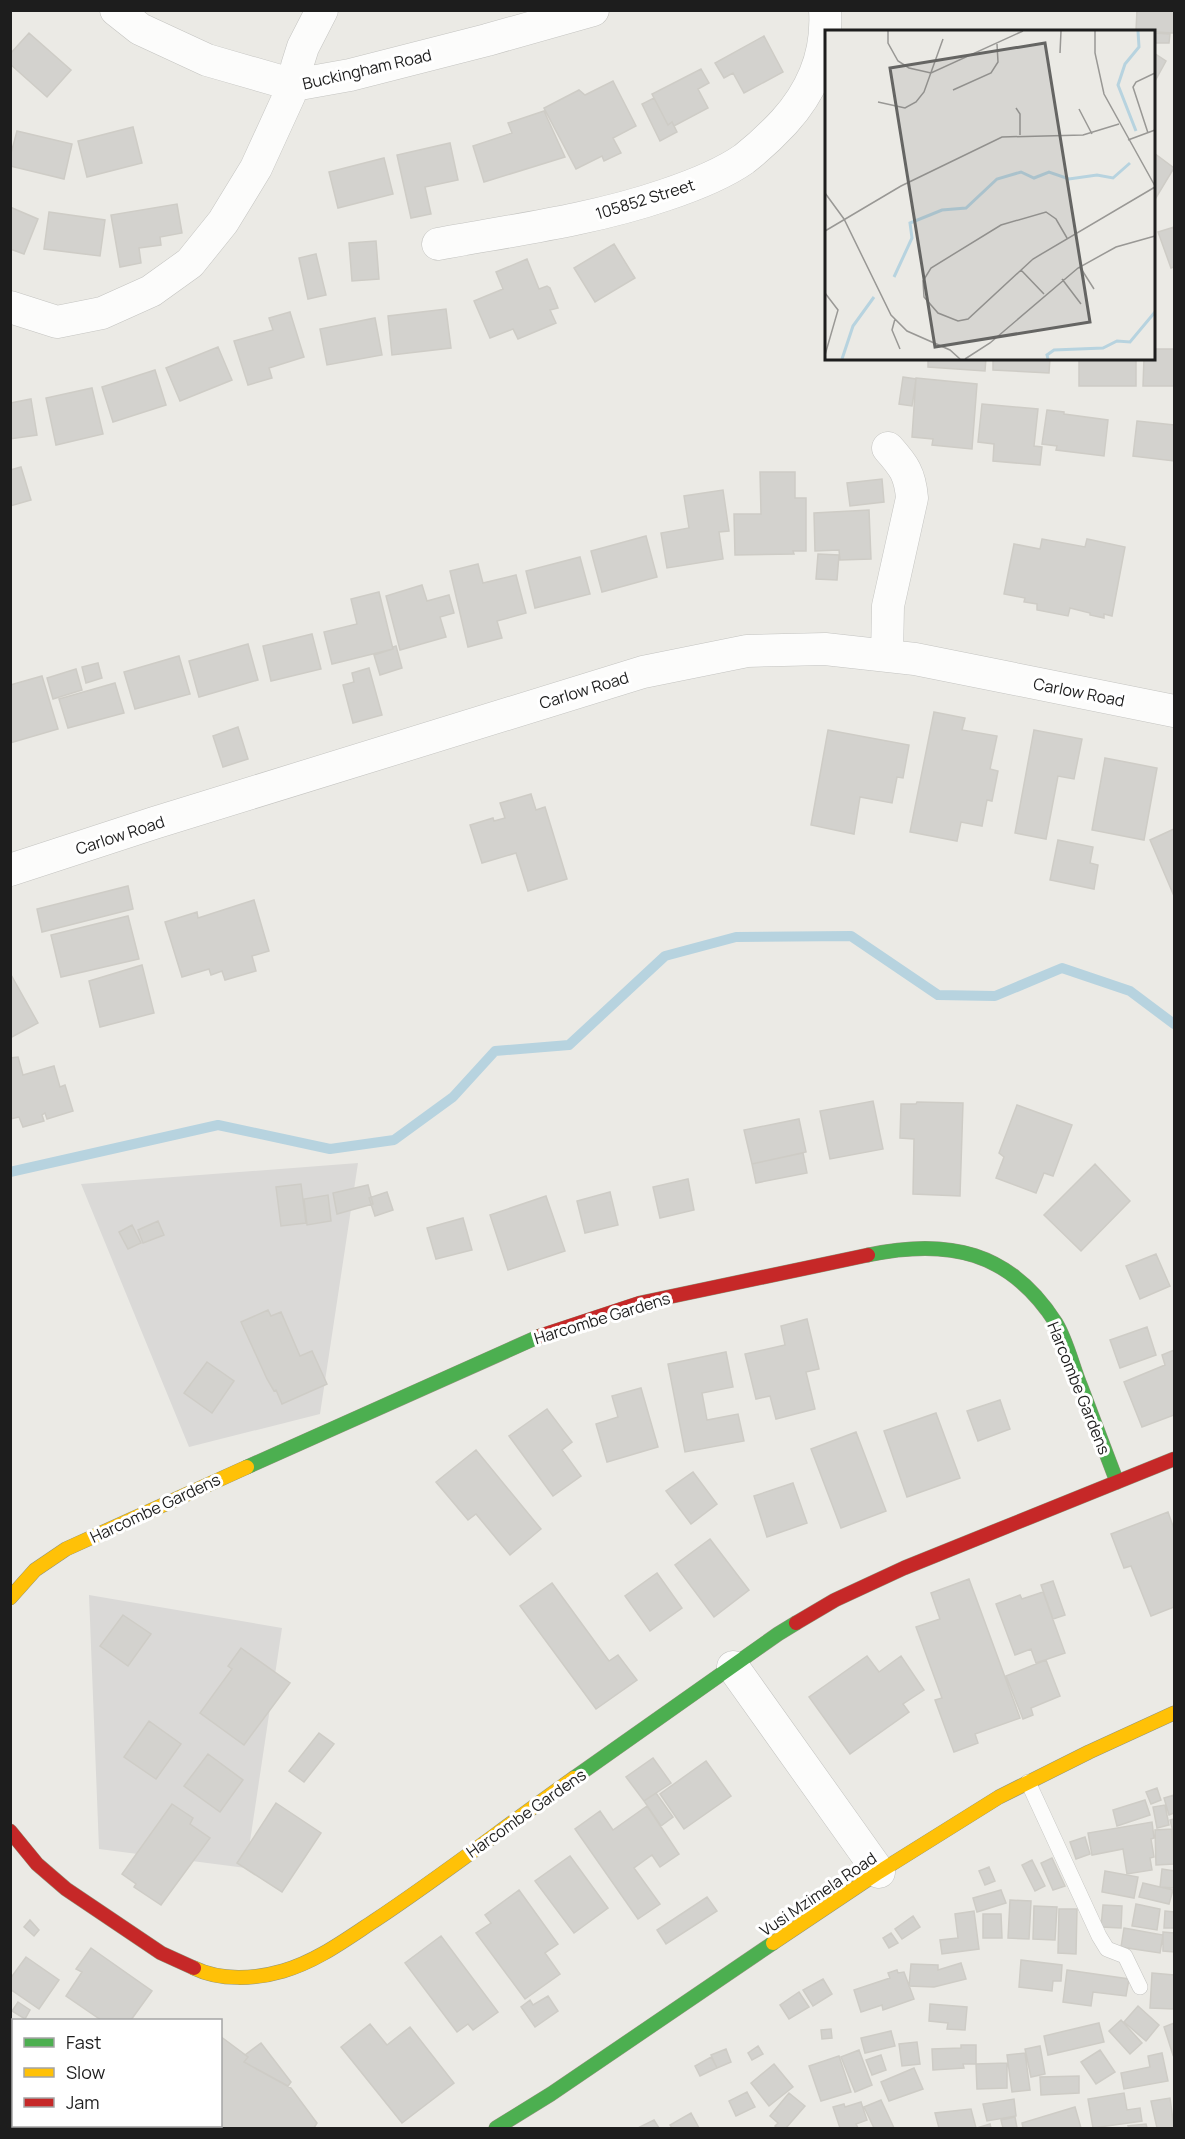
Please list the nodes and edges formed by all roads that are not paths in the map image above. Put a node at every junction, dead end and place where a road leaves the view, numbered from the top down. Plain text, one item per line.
1 (116, 10) edge
2 (322, 10) edge
3 (593, 10) edge
4 (825, 10) edge
5 (827, 30) edge
6 (825, 42) edge
7 (294, 86) junction
8 (438, 244) dead end
9 (10, 308) edge
10 (888, 448) dead end
11 (887, 656) junction
12 (1174, 711) edge
13 (10, 870) edge
14 (1174, 1459) edge
15 (1117, 1482) junction
16 (10, 1598) edge
17 (733, 1667) junction
18 (1174, 1713) edge
19 (1028, 1782) junction
20 (10, 1831) edge
21 (879, 1872) junction
22 (1140, 1987) dead end
23 (496, 2128) edge

1 - 7 street, Buckingham Road
2 - 7 street
3 - 7 street, Buckingham Road
4 - 5 street, 105852 Street
6 - 8 street, 105852 Street
7 - 9 street
10 - 11 street
11 - 12 street, Carlow Road
11 - 13 street, Carlow Road
14 - 15 street, Harcombe Gardens
15 - 16 street, Harcombe Gardens
15 - 17 street, Harcombe Gardens
17 - 20 street, Harcombe Gardens
17 - 21 street
18 - 19 street, Vusi Mzimela Road
19 - 21 street, Vusi Mzimela Road
19 - 22 lane
21 - 23 street, Vusi Mzimela Road

